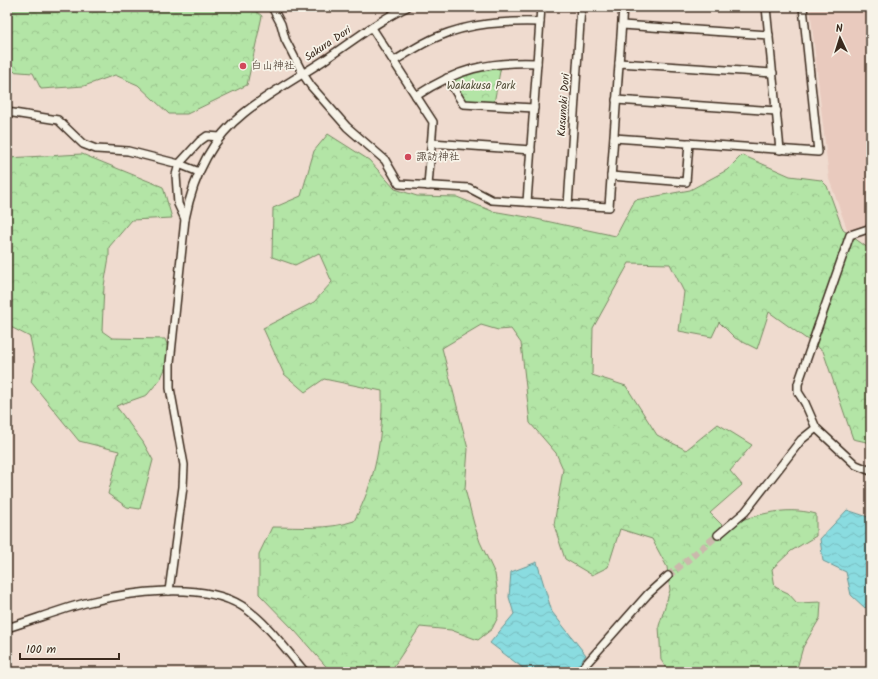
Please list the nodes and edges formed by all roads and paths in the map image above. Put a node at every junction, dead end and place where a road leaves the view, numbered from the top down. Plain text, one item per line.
1 (272, 7) edge
2 (407, 7) edge
3 (541, 7) edge
4 (581, 7) edge
5 (623, 7) edge
6 (766, 7) edge
7 (803, 7) edge
8 (540, 22) junction
9 (622, 25) junction
10 (372, 28) junction
11 (769, 35) junction
12 (394, 62) junction
13 (537, 63) junction
14 (619, 63) junction
15 (773, 73) junction
16 (303, 74) junction
17 (448, 78) junction
18 (416, 96) junction
19 (616, 100) junction
20 (534, 108) junction
21 (777, 111) junction
22 (7, 112) edge
23 (220, 137) junction
24 (614, 138) junction
25 (431, 143) junction
26 (689, 144) junction
27 (531, 150) junction
28 (780, 150) junction
29 (179, 164) junction
30 (199, 172) junction
31 (611, 176) junction
32 (428, 186) junction
33 (527, 202) junction
34 (568, 205) junction
35 (185, 219) junction
36 (871, 228) edge
37 (816, 428) junction
38 (871, 471) edge
39 (718, 536) tunnel mouth
40 (668, 576) tunnel mouth
41 (169, 591) junction
42 (7, 628) edge
43 (305, 672) edge
44 (580, 672) edge

1 - 16 street
2 - 10 street, Sakura Dori
3 - 8 street
4 - 34 street, Kusunoki Dori
5 - 9 street
6 - 11 street
7 - 28 street
8 - 12 street
8 - 13 street
9 - 11 street
9 - 14 street
10 - 12 street
10 - 16 street, Sakura Dori
11 - 15 street
12 - 18 street
13 - 17 street
13 - 20 street
14 - 15 street
14 - 19 street
15 - 21 street
16 - 23 street, Sakura Dori
16 - 32 street
17 - 18 street
17 - 20 street
18 - 25 street
19 - 21 street
19 - 24 street
20 - 27 street
21 - 28 street
22 - 29 street
23 - 29 street
23 - 30 street, Sakura Dori
24 - 26 street
24 - 31 street
25 - 27 street
25 - 32 street
26 - 28 street
26 - 31 street
27 - 33 street
29 - 30 street
29 - 35 street
30 - 35 street, Sakura Dori
31 - 34 street
32 - 33 street
33 - 34 street
35 - 41 street, Sakura Dori
36 - 37 street
37 - 38 street
37 - 39 street
40 - 44 street
41 - 42 street
41 - 43 street

